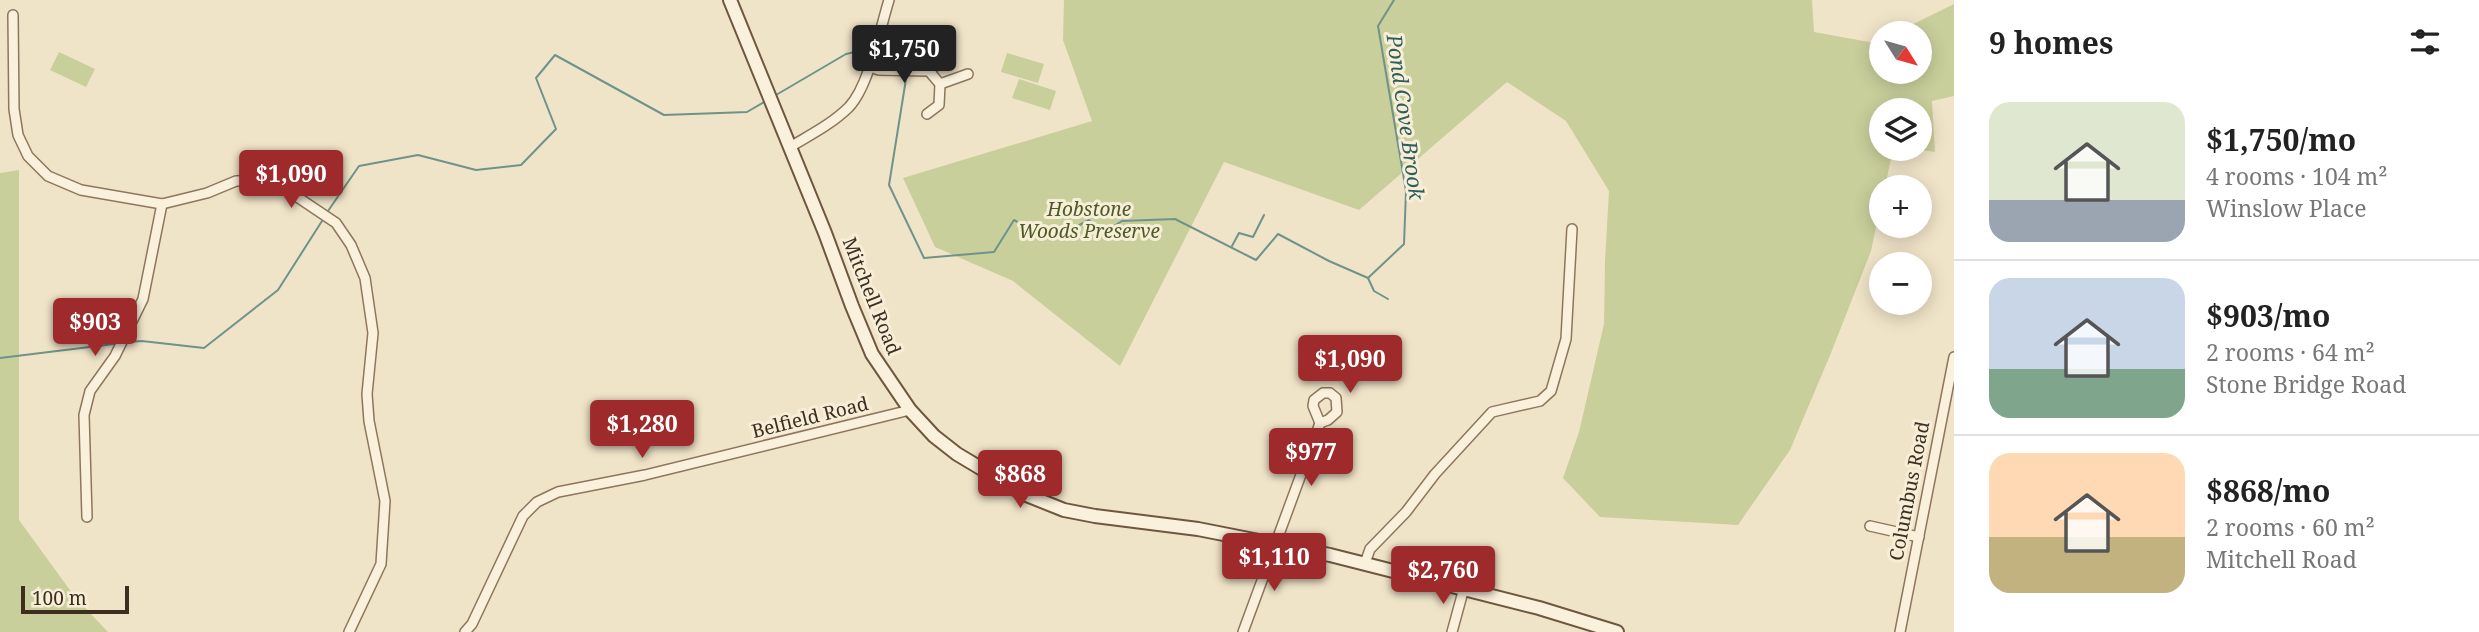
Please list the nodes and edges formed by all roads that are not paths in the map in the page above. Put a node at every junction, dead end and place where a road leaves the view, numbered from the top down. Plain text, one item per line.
1 (730, 0) edge
2 (889, 0) edge
3 (13, 15) dead end
4 (929, 53) dead end
5 (870, 67) junction
6 (929, 71) junction
7 (968, 74) dead end
8 (940, 85) junction
9 (927, 114) dead end
10 (790, 147) junction
11 (162, 204) junction
12 (1572, 229) dead end
13 (1953, 365) edge
14 (910, 410) junction
15 (1320, 423) dead end
16 (87, 517) dead end
17 (1870, 526) dead end
18 (1919, 537) junction
19 (1275, 544) junction
20 (1365, 563) junction
21 (1464, 589) junction
22 (349, 632) edge
23 (465, 632) edge
24 (1243, 632) edge
25 (1452, 632) edge
26 (1616, 632) edge
27 (1900, 632) edge

1 - 10 street, Mitchell Road
2 - 5 street
3 - 11 street
4 - 6 street
5 - 6 street
5 - 10 street
6 - 8 street
7 - 8 street
8 - 9 street
10 - 14 street, Mitchell Road
11 - 16 street
11 - 22 street
12 - 20 street
13 - 18 street, Columbus Road
14 - 19 street, Mitchell Road
14 - 23 street, Belfield Road
15 - 19 street
17 - 18 street
18 - 27 street, Columbus Road
19 - 20 street, Mitchell Road
19 - 24 street
20 - 21 street, Mitchell Road
21 - 25 street
21 - 26 street, Mitchell Road

